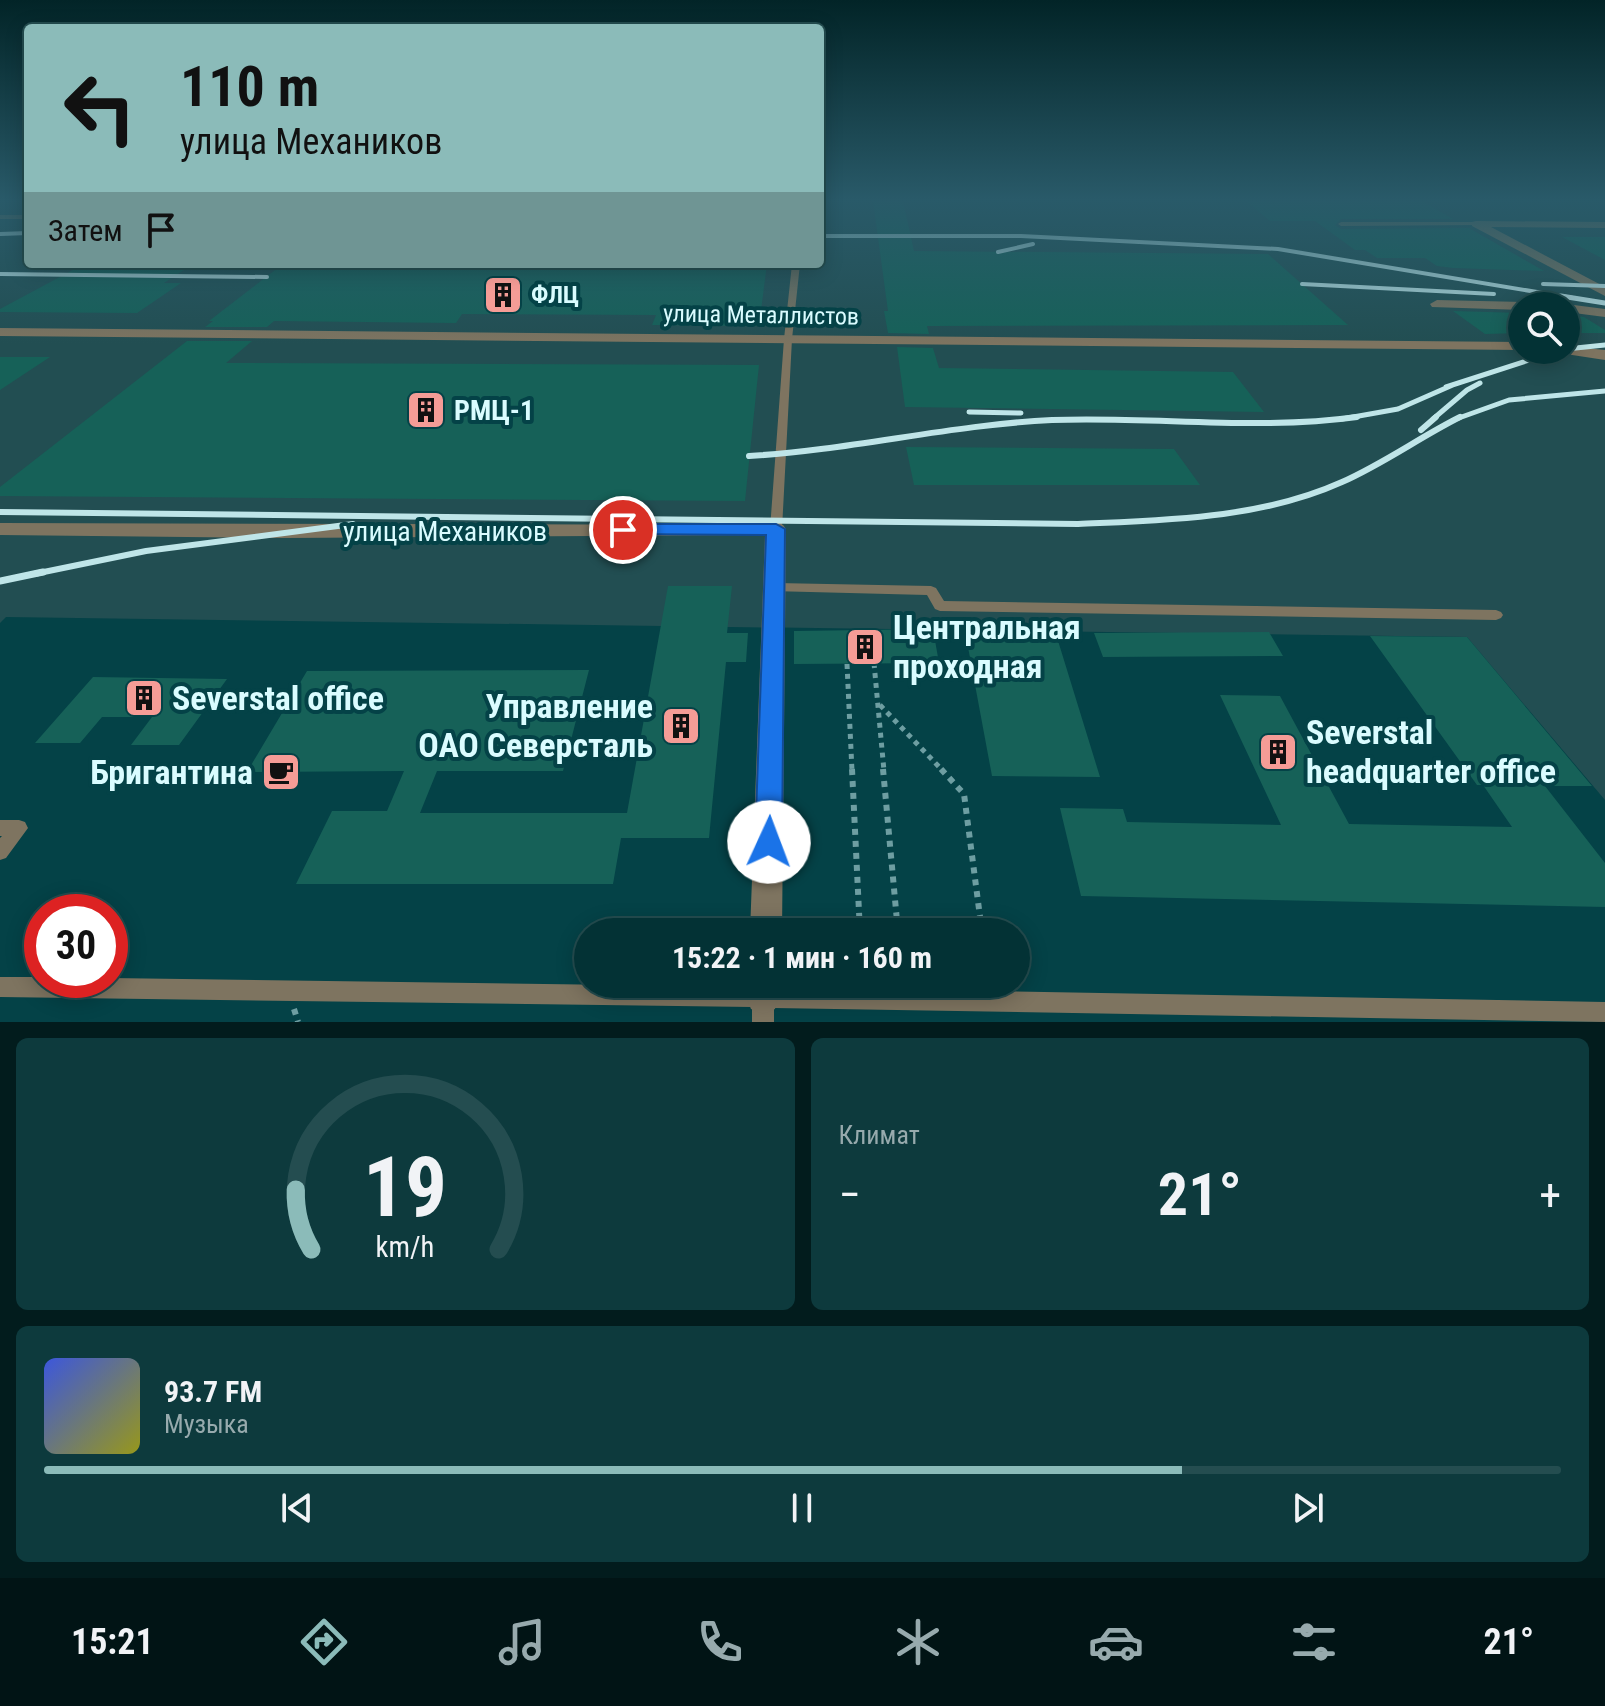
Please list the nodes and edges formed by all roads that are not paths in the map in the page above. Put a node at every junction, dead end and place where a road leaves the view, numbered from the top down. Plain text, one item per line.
1 (1523, 249) edge
2 (796, 268) edge
3 (1605, 292) edge
4 (1437, 304) dead end
5 (1508, 306) edge
6 (1580, 310) edge
7 (1605, 313) edge
8 (0, 332) edge
9 (788, 339) junction
10 (1508, 346) edge
11 (1580, 352) edge
12 (1605, 355) edge
13 (0, 529) edge
14 (776, 529) junction
15 (776, 588) junction
16 (1496, 615) dead end
17 (0, 828) edge
18 (0, 852) edge
19 (766, 918) edge
20 (0, 987) edge
21 (763, 1001) edge
22 (1605, 1013) edge

1 - 3 street
2 - 9 lane
4 - 5 street
6 - 7 street
8 - 9 street, улица Металлистов
9 - 10 street, улица Металлистов
9 - 14 lane
11 - 12 street
13 - 14 street, улица Механиков
14 - 15 street
15 - 16 lane
15 - 19 street
17 - 18 lane
20 - 21 lane
21 - 22 lane

